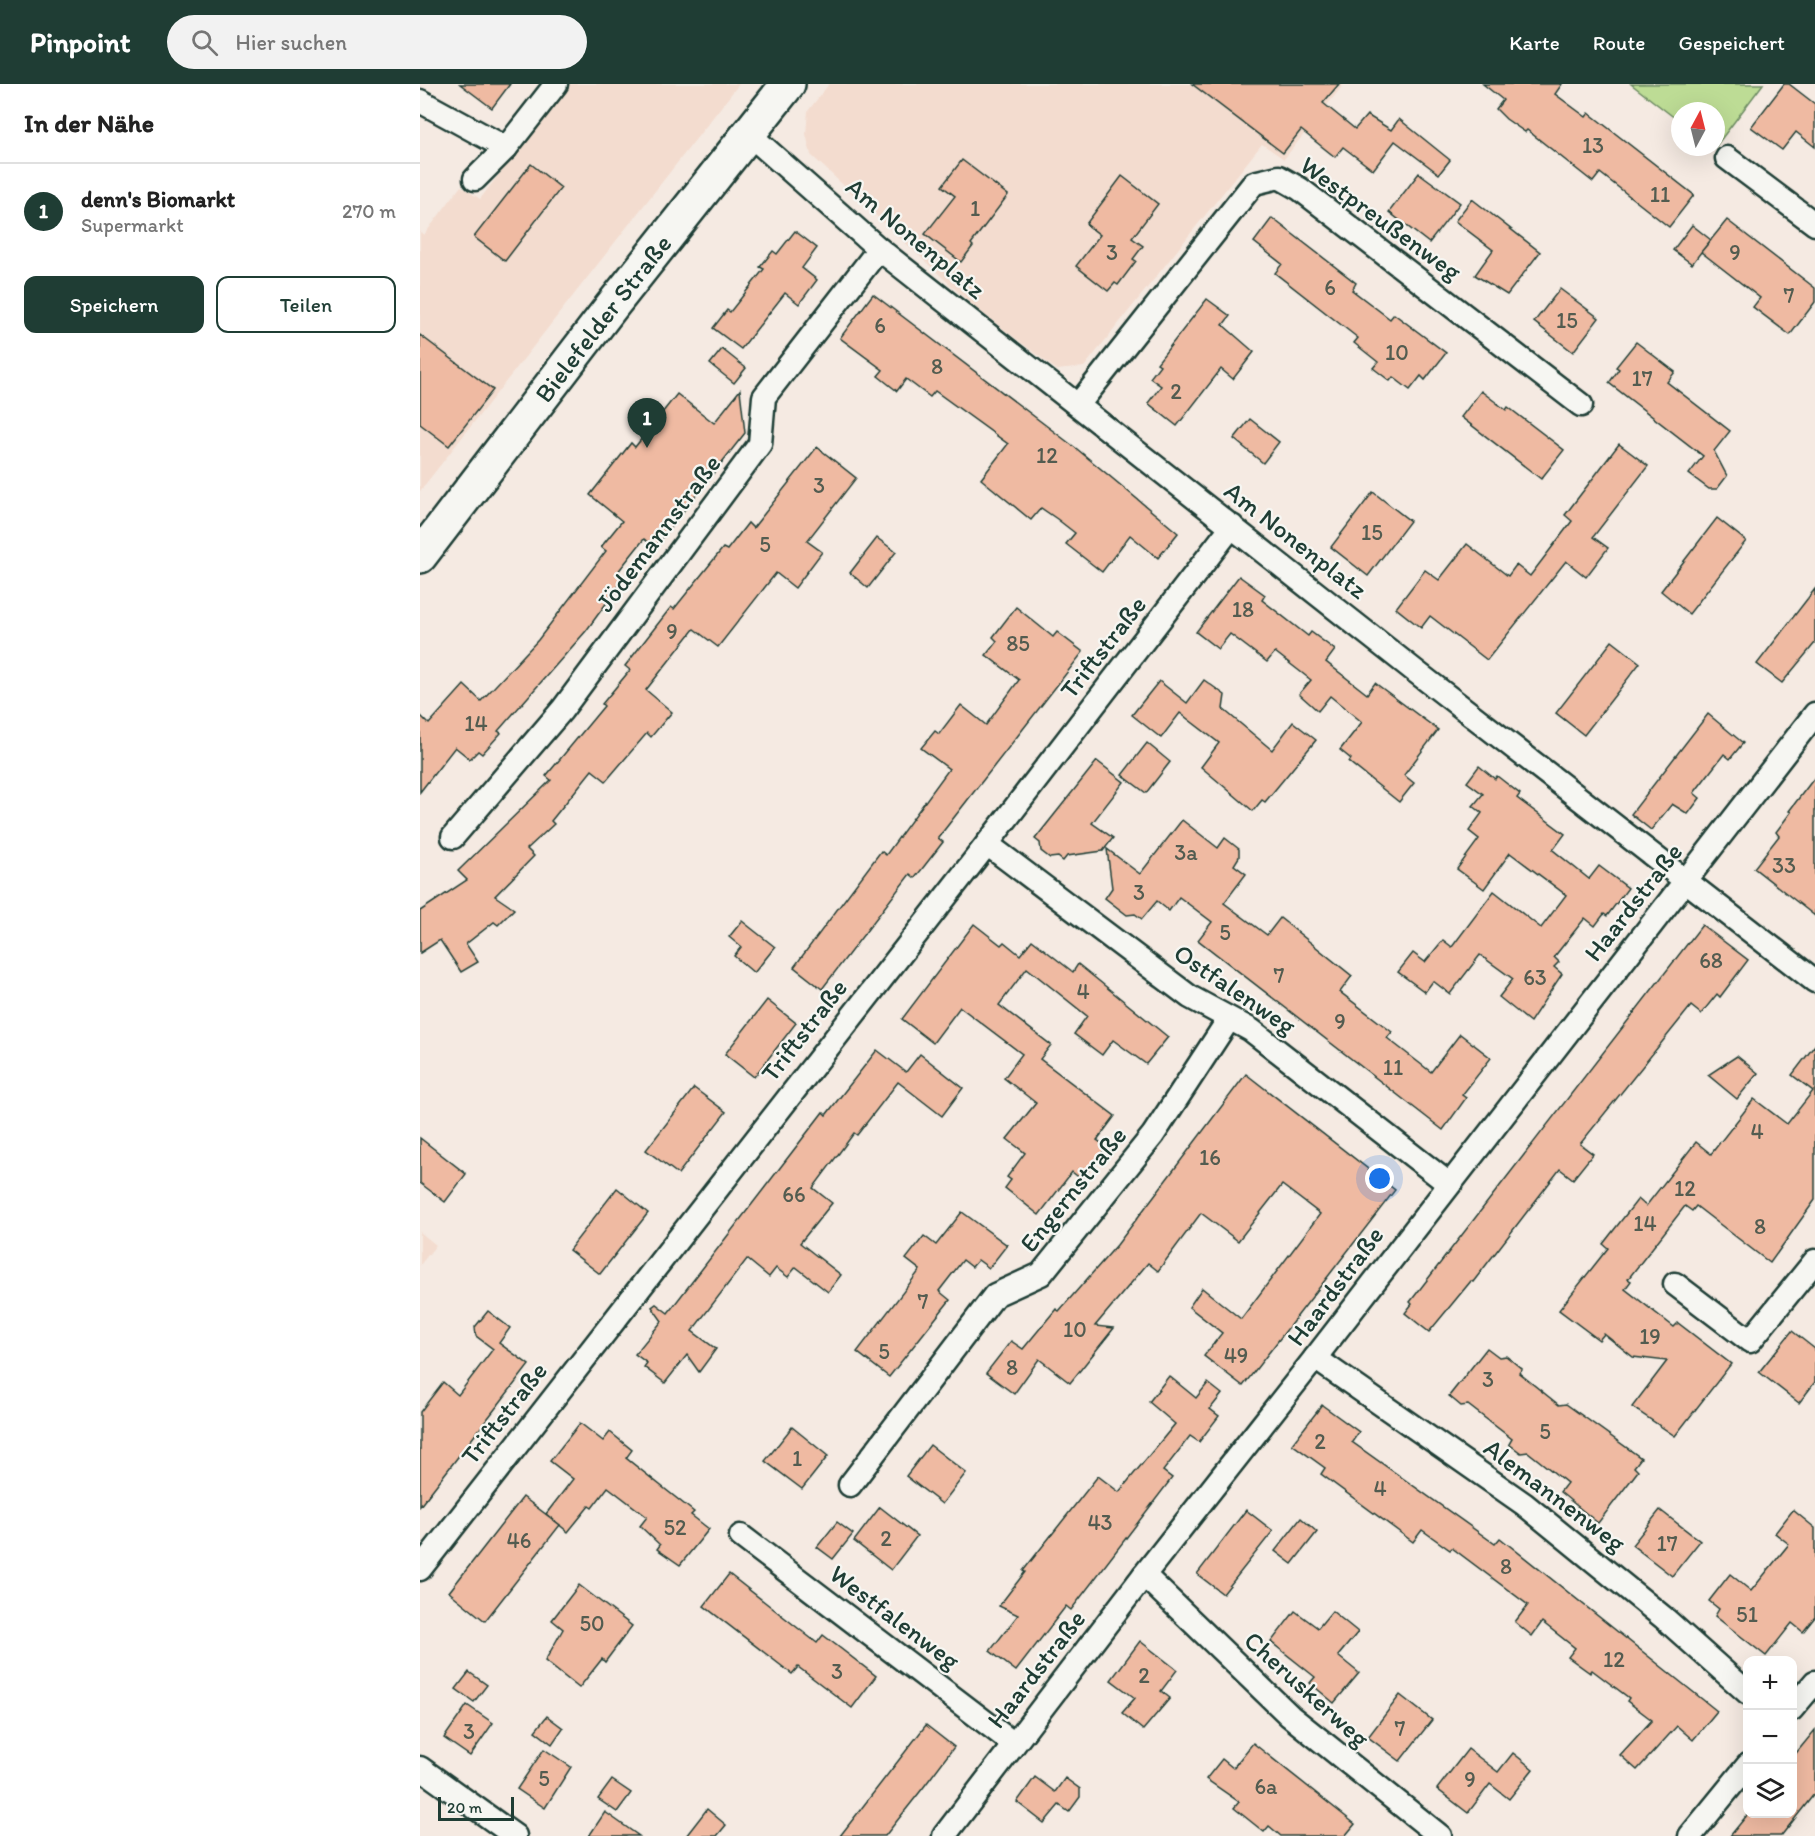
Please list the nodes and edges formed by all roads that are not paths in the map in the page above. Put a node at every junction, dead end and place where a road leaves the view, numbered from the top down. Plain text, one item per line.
1 (556, 84) edge
2 (788, 84) edge
3 (420, 101) edge
4 (749, 134) junction
5 (506, 148) junction
6 (1727, 158) dead end
7 (475, 179) dead end
8 (1815, 224) edge
9 (879, 249) junction
10 (1078, 405) junction
11 (1581, 405) dead end
12 (1232, 526) junction
13 (420, 556) edge
14 (1815, 714) edge
15 (453, 837) dead end
16 (987, 844) junction
17 (1686, 880) junction
18 (1815, 981) edge
19 (1229, 1019) junction
20 (1449, 1184) junction
21 (1815, 1261) edge
22 (1675, 1284) dead end
23 (1315, 1358) junction
24 (850, 1485) dead end
25 (741, 1536) dead end
26 (420, 1569) edge
27 (1144, 1575) junction
28 (1815, 1682) edge
29 (1743, 1689) edge
30 (1797, 1703) edge
31 (1014, 1744) junction
32 (420, 1768) edge
33 (1743, 1771) edge
34 (515, 1836) edge
35 (944, 1836) edge
36 (1440, 1836) edge
37 (1690, 1836) edge

1 - 5 street
2 - 4 main road, Bielefelder Straße
3 - 5 street
4 - 9 street, Am Nonenplatz
4 - 13 main road, Bielefelder Straße
5 - 7 street
6 - 8 street
9 - 10 street, Am Nonenplatz
9 - 15 street, Jödemannstraße
10 - 11 street, Westpreußenweg
10 - 12 street, Am Nonenplatz
12 - 16 street, Triftstraße
12 - 17 street, Am Nonenplatz
14 - 17 street, Haardstraße
16 - 19 street, Ostfalenweg
16 - 26 street, Triftstraße
17 - 18 street, Am Nonenplatz
17 - 20 street, Haardstraße
19 - 20 street, Ostfalenweg
19 - 24 street, Engernstraße
20 - 23 street, Haardstraße
21 - 22 street
23 - 27 street, Haardstraße
23 - 29 street, Alemannenweg
25 - 31 street, Westfalenweg
27 - 31 street, Haardstraße
27 - 36 street, Cheruskerweg
28 - 30 street
31 - 35 street, Haardstraße
32 - 34 street
33 - 37 street

